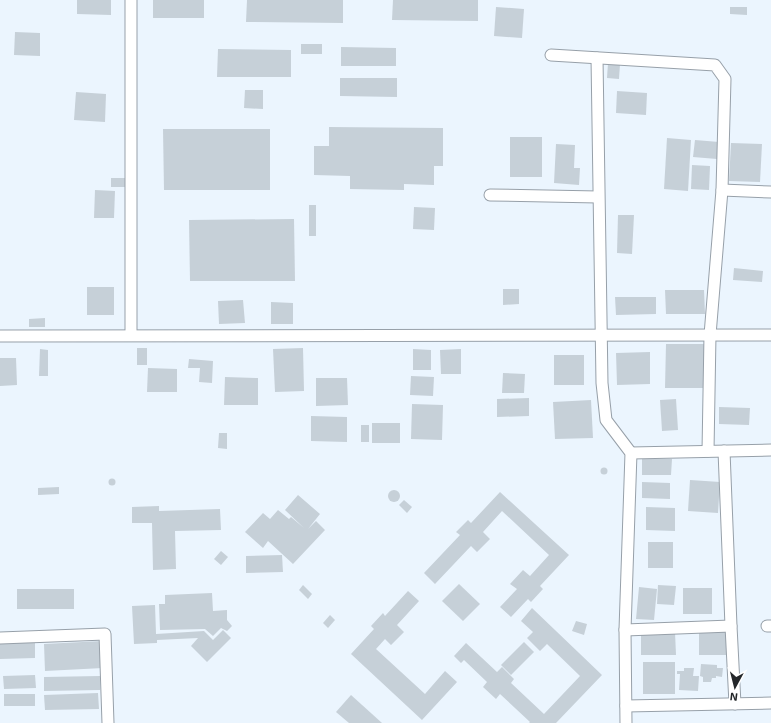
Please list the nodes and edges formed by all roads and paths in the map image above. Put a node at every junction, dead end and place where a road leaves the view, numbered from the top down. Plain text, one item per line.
1 (131, 0) edge
2 (550, 55) dead end
3 (597, 58) junction
4 (722, 190) junction
5 (771, 192) edge
6 (490, 195) dead end
7 (598, 197) junction
8 (132, 335) junction
9 (601, 335) junction
10 (710, 335) junction
11 (771, 335) edge
12 (0, 336) edge
13 (771, 450) edge
14 (708, 451) junction
15 (724, 451) junction
16 (631, 453) junction
17 (731, 626) junction
18 (625, 630) junction
19 (0, 638) edge
20 (735, 704) junction
21 (771, 704) edge
22 (626, 706) junction
23 (108, 723) edge
24 (626, 723) edge

1 - 8 street
2 - 3 street
3 - 4 street
3 - 7 street
4 - 5 street
4 - 10 street
6 - 7 street
7 - 9 street
8 - 9 street
8 - 12 street
9 - 10 street
9 - 16 street
10 - 11 street
10 - 14 street
13 - 15 street
14 - 15 street
14 - 16 street
15 - 17 street
16 - 18 street
17 - 18 street
17 - 20 street
18 - 22 street
19 - 23 street
20 - 21 street
20 - 22 street
22 - 24 street

